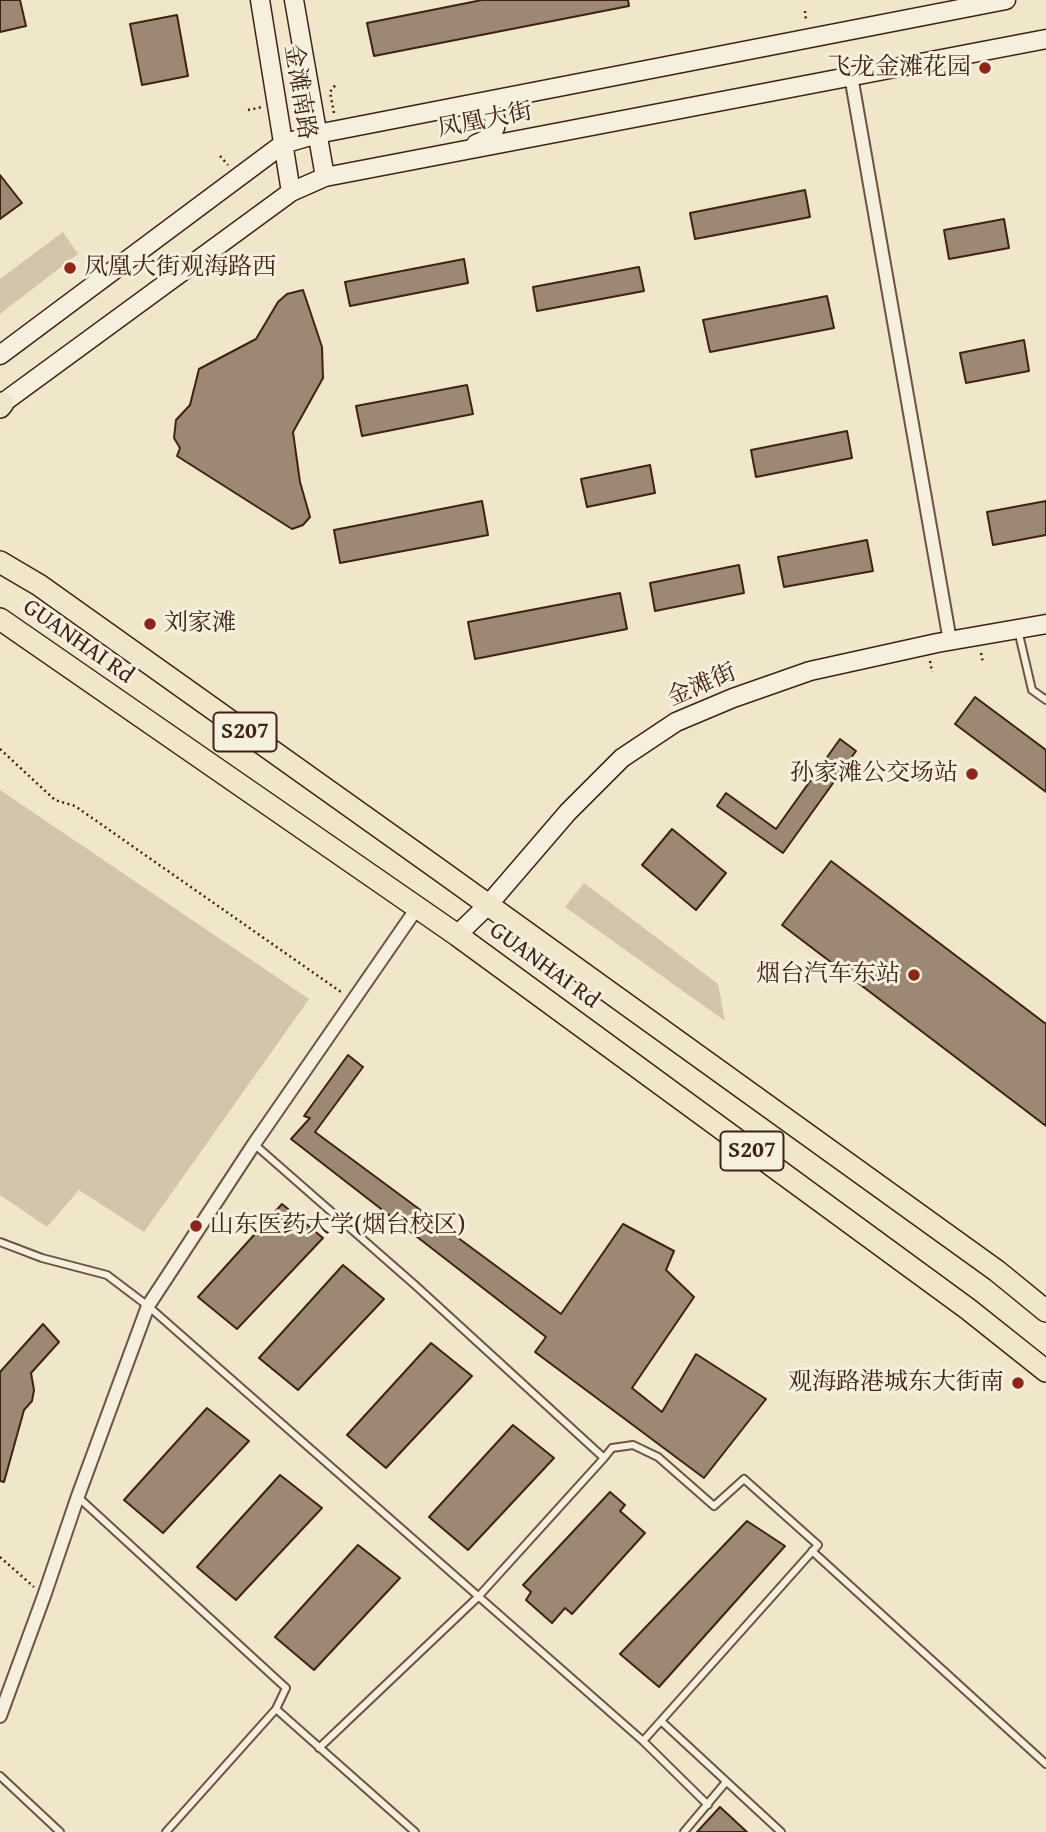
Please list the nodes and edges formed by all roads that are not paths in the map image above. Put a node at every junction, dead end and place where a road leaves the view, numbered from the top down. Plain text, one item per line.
1 (260, 0) edge
2 (294, 0) edge
3 (1006, 0) edge
4 (1046, 39) edge
5 (851, 76) junction
6 (436, 111) junction
7 (317, 134) junction
8 (283, 144) junction
9 (450, 153) junction
10 (325, 177) junction
11 (291, 192) junction
12 (0, 355) edge
13 (1, 405) edge
14 (0, 544) edge
15 (0, 562) edge
16 (39, 585) junction
17 (0, 619) edge
18 (1046, 624) edge
19 (1017, 628) junction
20 (950, 641) junction
21 (1046, 700) edge
22 (488, 905) junction
23 (417, 908) junction
24 (457, 935) junction
25 (254, 1144) junction
26 (0, 1242) edge
27 (148, 1306) junction
28 (1046, 1311) edge
29 (1046, 1371) edge
30 (604, 1458) junction
31 (78, 1496) junction
32 (812, 1551) junction
33 (478, 1597) junction
34 (276, 1709) junction
35 (0, 1716) edge
36 (661, 1721) junction
37 (643, 1741) junction
38 (319, 1748) junction
39 (1046, 1763) edge
40 (0, 1776) edge
41 (726, 1782) junction
42 (708, 1805) junction
43 (60, 1832) edge
44 (166, 1832) edge
45 (415, 1832) edge
46 (684, 1832) edge
47 (781, 1832) edge

1 - 8 main road, 金滩南路
2 - 7 main road, 金滩南路
3 - 6 main road, 凤凰大街
4 - 5 main road, 凤凰大街
5 - 9 main road, 凤凰大街
5 - 20 street
6 - 7 main road, 凤凰大街
6 - 9 main road
7 - 8 main road, 凤凰大街
7 - 10 main road, 金滩南路
8 - 11 main road, 金滩南路
8 - 12 main road, 凤凰大街
9 - 10 main road, 凤凰大街
10 - 11 main road, 凤凰大街
11 - 13 main road, 凤凰大街
14 - 16 main road
15 - 16 main road, GUANHAI Rd / S207
16 - 22 main road, GUANHAI Rd / S207
17 - 23 main road, GUANHAI Rd / S207
18 - 19 main road, 金滩街
19 - 20 main road, 金滩街
19 - 21 lane
20 - 22 main road, 金滩街
22 - 24 main road, 金滩街
22 - 28 main road, GUANHAI Rd / S207
23 - 24 main road, GUANHAI Rd / S207
23 - 25 street
24 - 29 main road, GUANHAI Rd / S207
25 - 27 street
25 - 30 lane
26 - 27 lane
27 - 31 street
27 - 33 lane
30 - 32 lane
30 - 33 lane
31 - 34 lane
31 - 35 street
32 - 36 lane
32 - 39 lane
33 - 37 lane
33 - 38 lane
34 - 38 lane
34 - 44 lane
36 - 37 lane
36 - 41 lane
37 - 42 lane
38 - 45 lane
40 - 43 lane
41 - 42 lane
41 - 47 lane
42 - 46 lane

